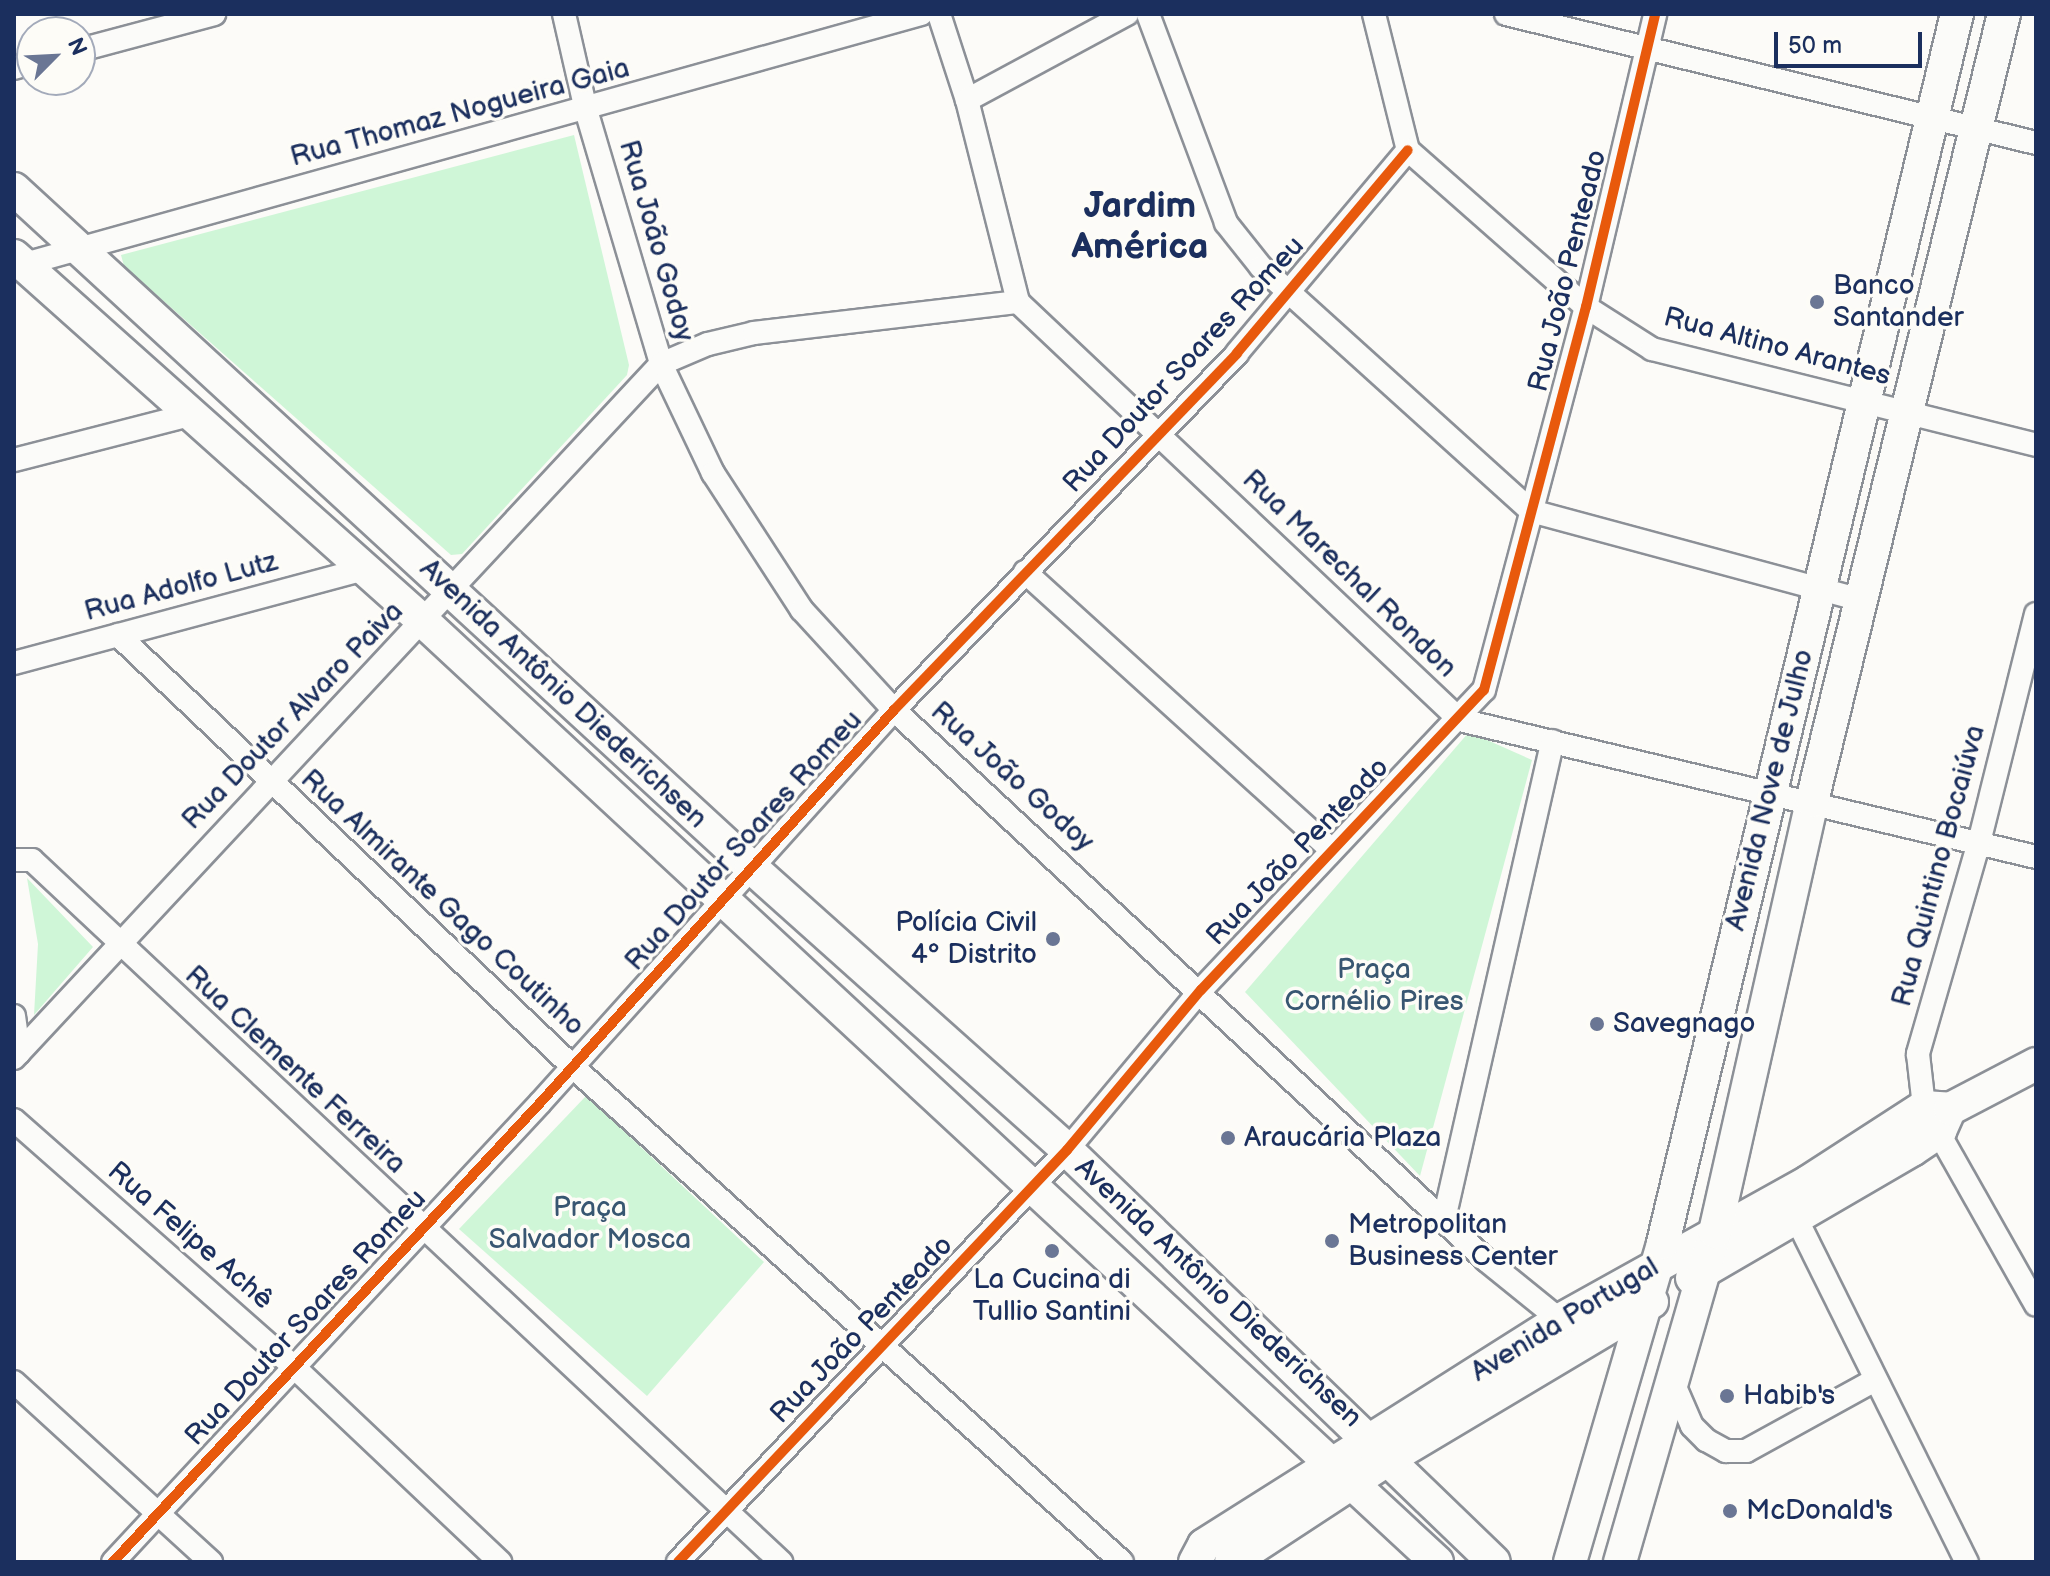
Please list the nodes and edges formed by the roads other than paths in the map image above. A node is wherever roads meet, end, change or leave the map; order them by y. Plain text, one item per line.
1 (214, 14) edge
2 (564, 14) edge
3 (921, 14) edge
4 (939, 14) edge
5 (1127, 14) edge
6 (1148, 14) edge
7 (1374, 14) edge
8 (1506, 14) edge
9 (1655, 14) edge
10 (1957, 14) edge
11 (2004, 14) edge
12 (96, 46) edge
13 (1647, 47) junction
14 (967, 100) junction
15 (586, 110) junction
16 (1932, 119) junction
17 (1977, 129) junction
18 (2036, 143) edge
19 (1408, 150) junction
20 (14, 189) edge
21 (78, 248) junction
22 (17, 262) edge
23 (1289, 291) junction
24 (1018, 302) junction
25 (1586, 307) junction
26 (661, 364) junction
27 (1863, 400) junction
28 (1908, 412) junction
29 (193, 414) junction
30 (1158, 431) junction
31 (2036, 445) edge
32 (14, 460) edge
33 (1531, 511) junction
34 (364, 569) junction
35 (1025, 572) junction
36 (1819, 588) junction
37 (452, 592) junction
38 (1860, 600) junction
39 (2036, 614) edge
40 (424, 622) junction
41 (118, 635) junction
42 (2032, 646) edge
43 (14, 663) edge
44 (894, 710) junction
45 (1460, 720) junction
46 (1553, 741) junction
47 (269, 782) junction
48 (1768, 790) junction
49 (1812, 801) junction
50 (1979, 842) junction
51 (1330, 849) junction
52 (2036, 857) edge
53 (14, 860) edge
54 (751, 867) junction
55 (722, 900) junction
56 (118, 946) junction
57 (1201, 990) junction
58 (14, 1016) edge
59 (16, 1056) edge
60 (2036, 1064) edge
61 (573, 1067) junction
62 (1938, 1116) junction
63 (14, 1120) edge
64 (1067, 1150) junction
65 (1033, 1187) junction
66 (1444, 1219) junction
67 (1797, 1220) junction
68 (421, 1230) junction
69 (1715, 1232) junction
70 (1657, 1265) junction
71 (1703, 1272) junction
72 (2036, 1305) edge
73 (1645, 1306) junction
74 (1560, 1320) junction
75 (882, 1344) junction
76 (294, 1367) junction
77 (1672, 1380) junction
78 (1875, 1380) junction
79 (14, 1382) edge
80 (1381, 1449) junction
81 (1343, 1472) junction
82 (726, 1508) junction
83 (158, 1514) junction
84 (113, 1562) edge
85 (211, 1562) edge
86 (500, 1562) edge
87 (678, 1562) edge
88 (781, 1562) edge
89 (1122, 1562) edge
90 (1195, 1562) edge
91 (1231, 1562) edge
92 (1437, 1562) edge
93 (1494, 1562) edge
94 (1570, 1562) edge
95 (1620, 1562) edge
96 (1967, 1562) edge

1 - 12 street
2 - 15 street, Rua João Godoy
3 - 15 street, Rua Thomaz Nogueira Gaia
4 - 14 street
5 - 14 street
6 - 23 street
7 - 19 street
8 - 13 street
9 - 13 street, Rua João Penteado
10 - 16 main road, Avenida Nove de Julho
11 - 17 main road, Avenida Nove de Julho
13 - 16 street
13 - 25 street, Rua João Penteado
14 - 24 street
15 - 21 street, Rua Thomaz Nogueira Gaia
15 - 26 street, Rua João Godoy
16 - 17 street
16 - 27 main road, Avenida Nove de Julho
17 - 18 street
17 - 28 main road, Avenida Nove de Julho
19 - 23 street, Rua Doutor Soares Romeu
19 - 25 street, Rua Altino Arantes
20 - 21 main road, Avenida Antônio Diederichsen
21 - 22 street, Rua Thomaz Nogueira Gaia
21 - 37 main road, Avenida Antônio Diederichsen
22 - 29 main road, Avenida Antônio Diederichsen
23 - 30 street, Rua Doutor Soares Romeu
23 - 33 street
24 - 26 street, Rua Doutor Alvaro Paiva
24 - 30 street, Rua Marechal Rondon
25 - 27 street, Rua Altino Arantes
25 - 33 street, Rua João Penteado
26 - 37 street, Rua Doutor Alvaro Paiva
26 - 44 street, Rua João Godoy
27 - 28 street, Rua Altino Arantes
27 - 36 main road, Avenida Nove de Julho
28 - 31 street, Rua Altino Arantes
28 - 38 main road, Avenida Nove de Julho
29 - 32 street
29 - 34 main road, Avenida Antônio Diederichsen
30 - 35 street, Rua Doutor Soares Romeu
30 - 45 street, Rua Marechal Rondon
33 - 36 street
33 - 45 street, Rua João Penteado
34 - 40 main road, Avenida Antônio Diederichsen
34 - 41 street, Rua Adolfo Lutz
35 - 44 street, Rua Doutor Soares Romeu
35 - 51 street
36 - 38 street
36 - 48 main road, Avenida Nove de Julho
37 - 40 street, Rua Doutor Alvaro Paiva
37 - 54 main road, Avenida Antônio Diederichsen
38 - 49 main road, Avenida Nove de Julho
39 - 42 street, Rua Quintino Bocaiúva
40 - 47 street, Rua Doutor Alvaro Paiva
40 - 55 main road, Avenida Antônio Diederichsen
41 - 43 street, Rua Adolfo Lutz
41 - 47 street, Rua Almirante Gago Coutinho
42 - 50 street, Rua Quintino Bocaiúva
44 - 54 street, Rua Doutor Soares Romeu
44 - 57 street, Rua João Godoy
45 - 46 street, Rua Marechal Rondon
45 - 51 street, Rua João Penteado
46 - 48 street, Rua Marechal Rondon
46 - 66 street
47 - 56 street, Rua Doutor Alvaro Paiva
47 - 61 street, Rua Almirante Gago Coutinho
48 - 49 street, Rua Marechal Rondon
48 - 70 main road, Avenida Nove de Julho
49 - 50 street, Rua Marechal Rondon
49 - 69 main road, Avenida Nove de Julho
50 - 52 street, Rua Marechal Rondon
50 - 62 street, Rua Quintino Bocaiúva
51 - 57 street, Rua João Penteado
53 - 56 street, Rua Clemente Ferreira
54 - 55 street, Rua Doutor Soares Romeu
54 - 64 main road, Avenida Antônio Diederichsen
55 - 61 street, Rua Doutor Soares Romeu
55 - 65 main road, Avenida Antônio Diederichsen
56 - 59 street, Rua Doutor Alvaro Paiva
56 - 68 street, Rua Clemente Ferreira
57 - 64 street, Rua João Penteado
57 - 66 street, Rua João Godoy
58 - 59 street
60 - 62 main road, Avenida Portugal
61 - 68 street, Rua Doutor Soares Romeu
61 - 75 street, Rua Almirante Gago Coutinho
62 - 67 main road, Avenida Portugal
62 - 69 main road, Avenida Portugal
62 - 72 street
63 - 76 street, Rua Felipe Achê
64 - 65 street, Rua João Penteado
64 - 80 main road, Avenida Antônio Diederichsen
65 - 75 street, Rua João Penteado
65 - 81 main road, Avenida Antônio Diederichsen
66 - 74 street, Rua João Godoy
67 - 71 main road, Avenida Portugal
67 - 78 street
68 - 76 street, Rua Doutor Soares Romeu
68 - 82 street, Rua Clemente Ferreira
69 - 70 main road, Avenida Portugal
69 - 71 main road, Avenida Nove de Julho
70 - 73 main road, Avenida Nove de Julho
70 - 74 main road, Avenida Portugal
71 - 73 main road, Avenida Portugal
71 - 77 main road, Avenida Nove de Julho
73 - 80 main road, Avenida Portugal
73 - 94 main road, Avenida Nove de Julho
74 - 80 main road, Avenida Portugal
75 - 82 street, Rua João Penteado
75 - 89 street, Rua Almirante Gago Coutinho
76 - 83 street, Rua Doutor Soares Romeu
76 - 86 street, Rua Felipe Achê
77 - 78 street
77 - 95 main road, Avenida Nove de Julho
78 - 96 street
79 - 83 street
80 - 81 main road, Avenida Portugal
80 - 93 main road, Avenida Antônio Diederichsen
81 - 90 main road, Avenida Portugal
81 - 91 main road, Avenida Portugal
81 - 92 main road, Avenida Antônio Diederichsen
82 - 87 street, Rua João Penteado
82 - 88 street, Rua Clemente Ferreira
83 - 84 street, Rua Doutor Soares Romeu
83 - 85 street

